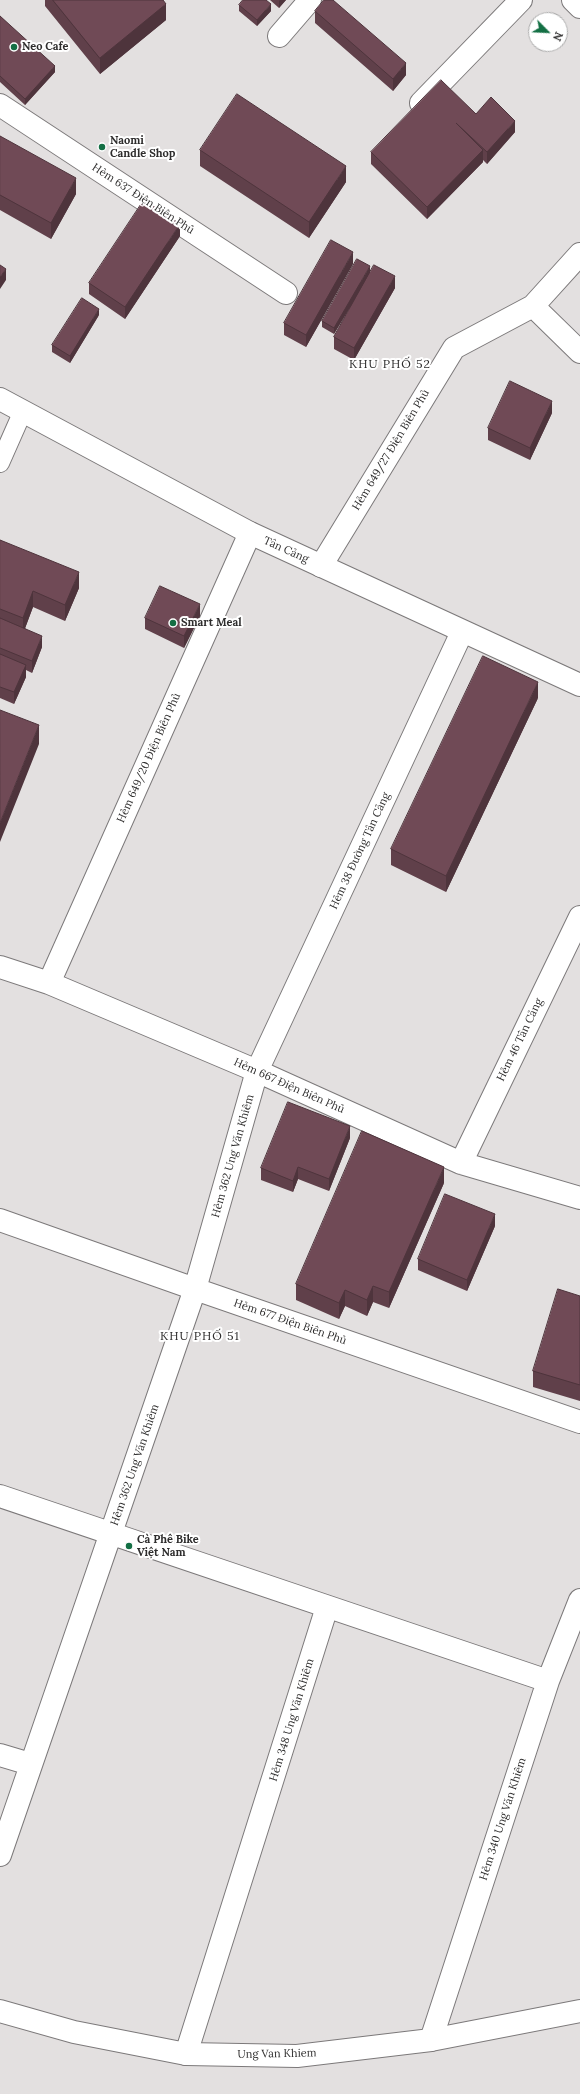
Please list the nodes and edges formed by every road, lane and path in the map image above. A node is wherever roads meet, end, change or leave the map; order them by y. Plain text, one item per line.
1 (310, 0) edge
2 (521, 0) edge
3 (574, 0) edge
4 (580, 7) edge
5 (278, 36) dead end
6 (0, 105) edge
7 (405, 120) edge
8 (580, 254) edge
9 (286, 293) dead end
10 (533, 306) junction
11 (580, 352) edge
12 (0, 399) edge
13 (23, 411) junction
14 (0, 463) edge
15 (250, 533) junction
16 (321, 566) junction
17 (462, 632) junction
18 (580, 685) edge
19 (580, 917) edge
20 (0, 968) edge
21 (49, 983) junction
22 (257, 1071) junction
23 (461, 1163) junction
24 (580, 1198) edge
25 (0, 1220) edge
26 (195, 1289) junction
27 (580, 1422) edge
28 (0, 1496) edge
29 (112, 1534) junction
30 (580, 1600) edge
31 (327, 1607) junction
32 (548, 1681) junction
33 (0, 1755) edge
34 (30, 1764) junction
35 (0, 1855) edge
36 (0, 2011) edge
37 (580, 2011) edge
38 (431, 2040) junction
39 (186, 2054) junction

1 - 5 street
2 - 7 street
3 - 4 street
6 - 9 street, Hẻm 637 Điện Biên Phủ
8 - 10 street, Hẻm 649/27 Điện Biên Phủ
10 - 11 street
10 - 16 street, Hẻm 649/27 Điện Biên Phủ
12 - 13 street, Tân Cảng
13 - 14 lane
13 - 15 street, Tân Cảng
15 - 16 street, Tân Cảng
15 - 21 street, Hẻm 649/20 Điện Biên Phủ
16 - 17 street, Tân Cảng
17 - 18 street, Tân Cảng
17 - 22 street, Hẻm 38 Đường Tân Cảng
19 - 23 street, Hẻm 46 Tân Cảng
20 - 21 street, Hẻm 667 Điện Biên Phủ
21 - 22 street, Hẻm 667 Điện Biên Phủ
22 - 23 street, Hẻm 667 Điện Biên Phủ
22 - 26 street, Hẻm 362 Ung Văn Khiêm
23 - 24 street, Hẻm 667 Điện Biên Phủ
25 - 26 street, Hẻm 677 Điện Biên Phủ
26 - 27 street, Hẻm 677 Điện Biên Phủ
26 - 29 street, Hẻm 362 Ung Văn Khiêm
28 - 29 street
29 - 31 street
29 - 34 street, Hẻm 362 Ung Văn Khiêm
30 - 32 street, Hẻm 340 Ung Văn Khiêm
31 - 32 street
31 - 39 street, Hẻm 348 Ung Văn Khiêm
32 - 38 street, Hẻm 340 Ung Văn Khiêm
33 - 34 street
34 - 35 street, Hẻm 362 Ung Văn Khiêm
36 - 39 street, Ung Van Khiem
37 - 38 street, Ung Van Khiem
38 - 39 street, Ung Van Khiem

